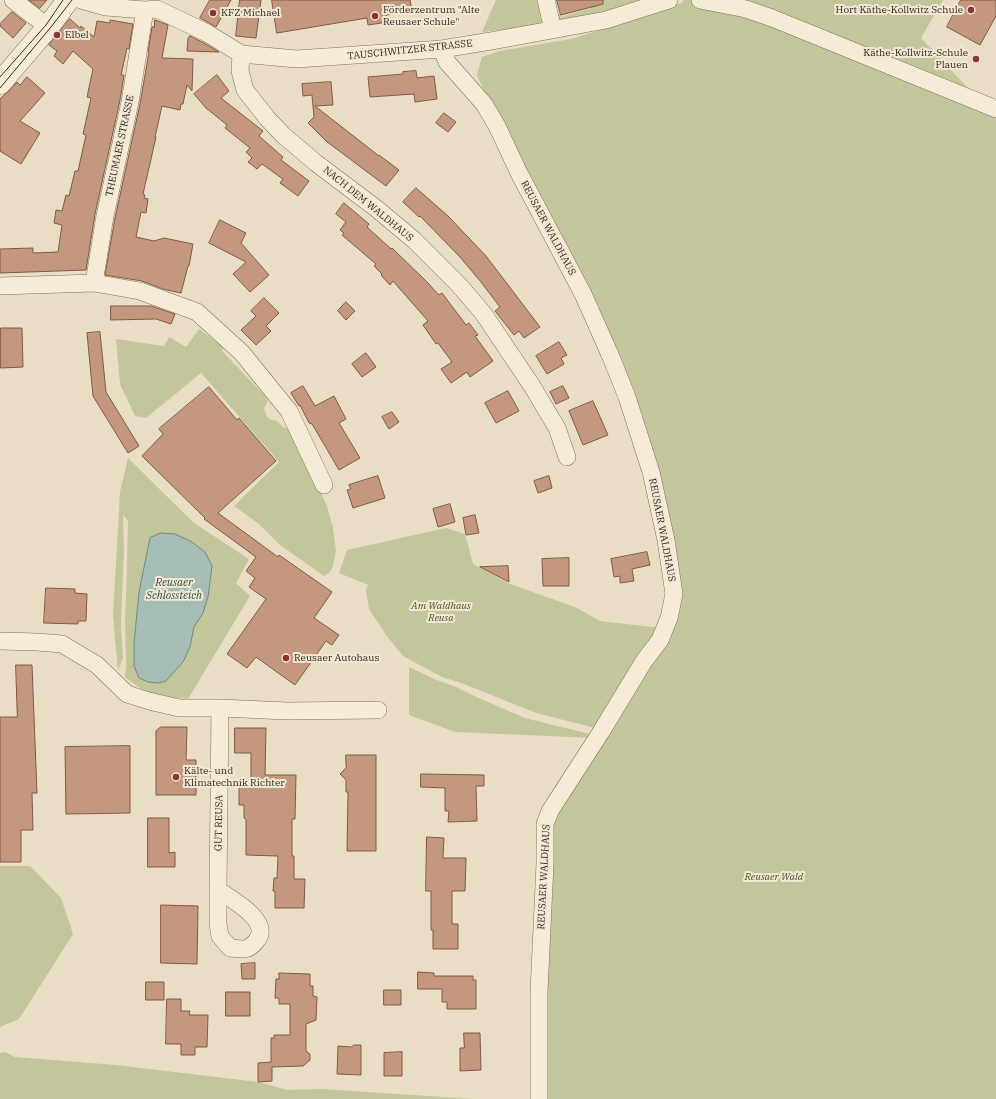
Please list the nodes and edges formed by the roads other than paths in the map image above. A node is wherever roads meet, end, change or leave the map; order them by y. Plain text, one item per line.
1 (13, 0) edge
2 (68, 0) edge
3 (81, 0) edge
4 (546, 0) edge
5 (700, 0) edge
6 (661, 1) edge
7 (154, 6) edge
8 (48, 27) junction
9 (554, 30) junction
10 (442, 49) junction
11 (241, 54) junction
12 (0, 83) edge
13 (996, 109) edge
14 (94, 283) junction
15 (0, 286) edge
16 (567, 457) dead end
17 (324, 485) dead end
18 (0, 641) edge
19 (220, 708) junction
20 (378, 710) dead end
21 (218, 890) dead end
22 (539, 1099) edge

1 - 8 street
2 - 8 street
3 - 7 street, TAUSCHWITZER STRASSE
4 - 9 street
5 - 13 street
6 - 9 street, TAUSCHWITZER STRASSE
7 - 11 street, TAUSCHWITZER STRASSE
7 - 14 street, THEUMAER STRASSE
8 - 12 street
9 - 10 street, TAUSCHWITZER STRASSE
10 - 11 street, TAUSCHWITZER STRASSE
10 - 22 street, REUSAER WALDHAUS
11 - 16 street, NACH DEM WALDHAUS
14 - 15 street
14 - 17 street
18 - 19 street
19 - 20 street
19 - 21 street, GUT REUSA

